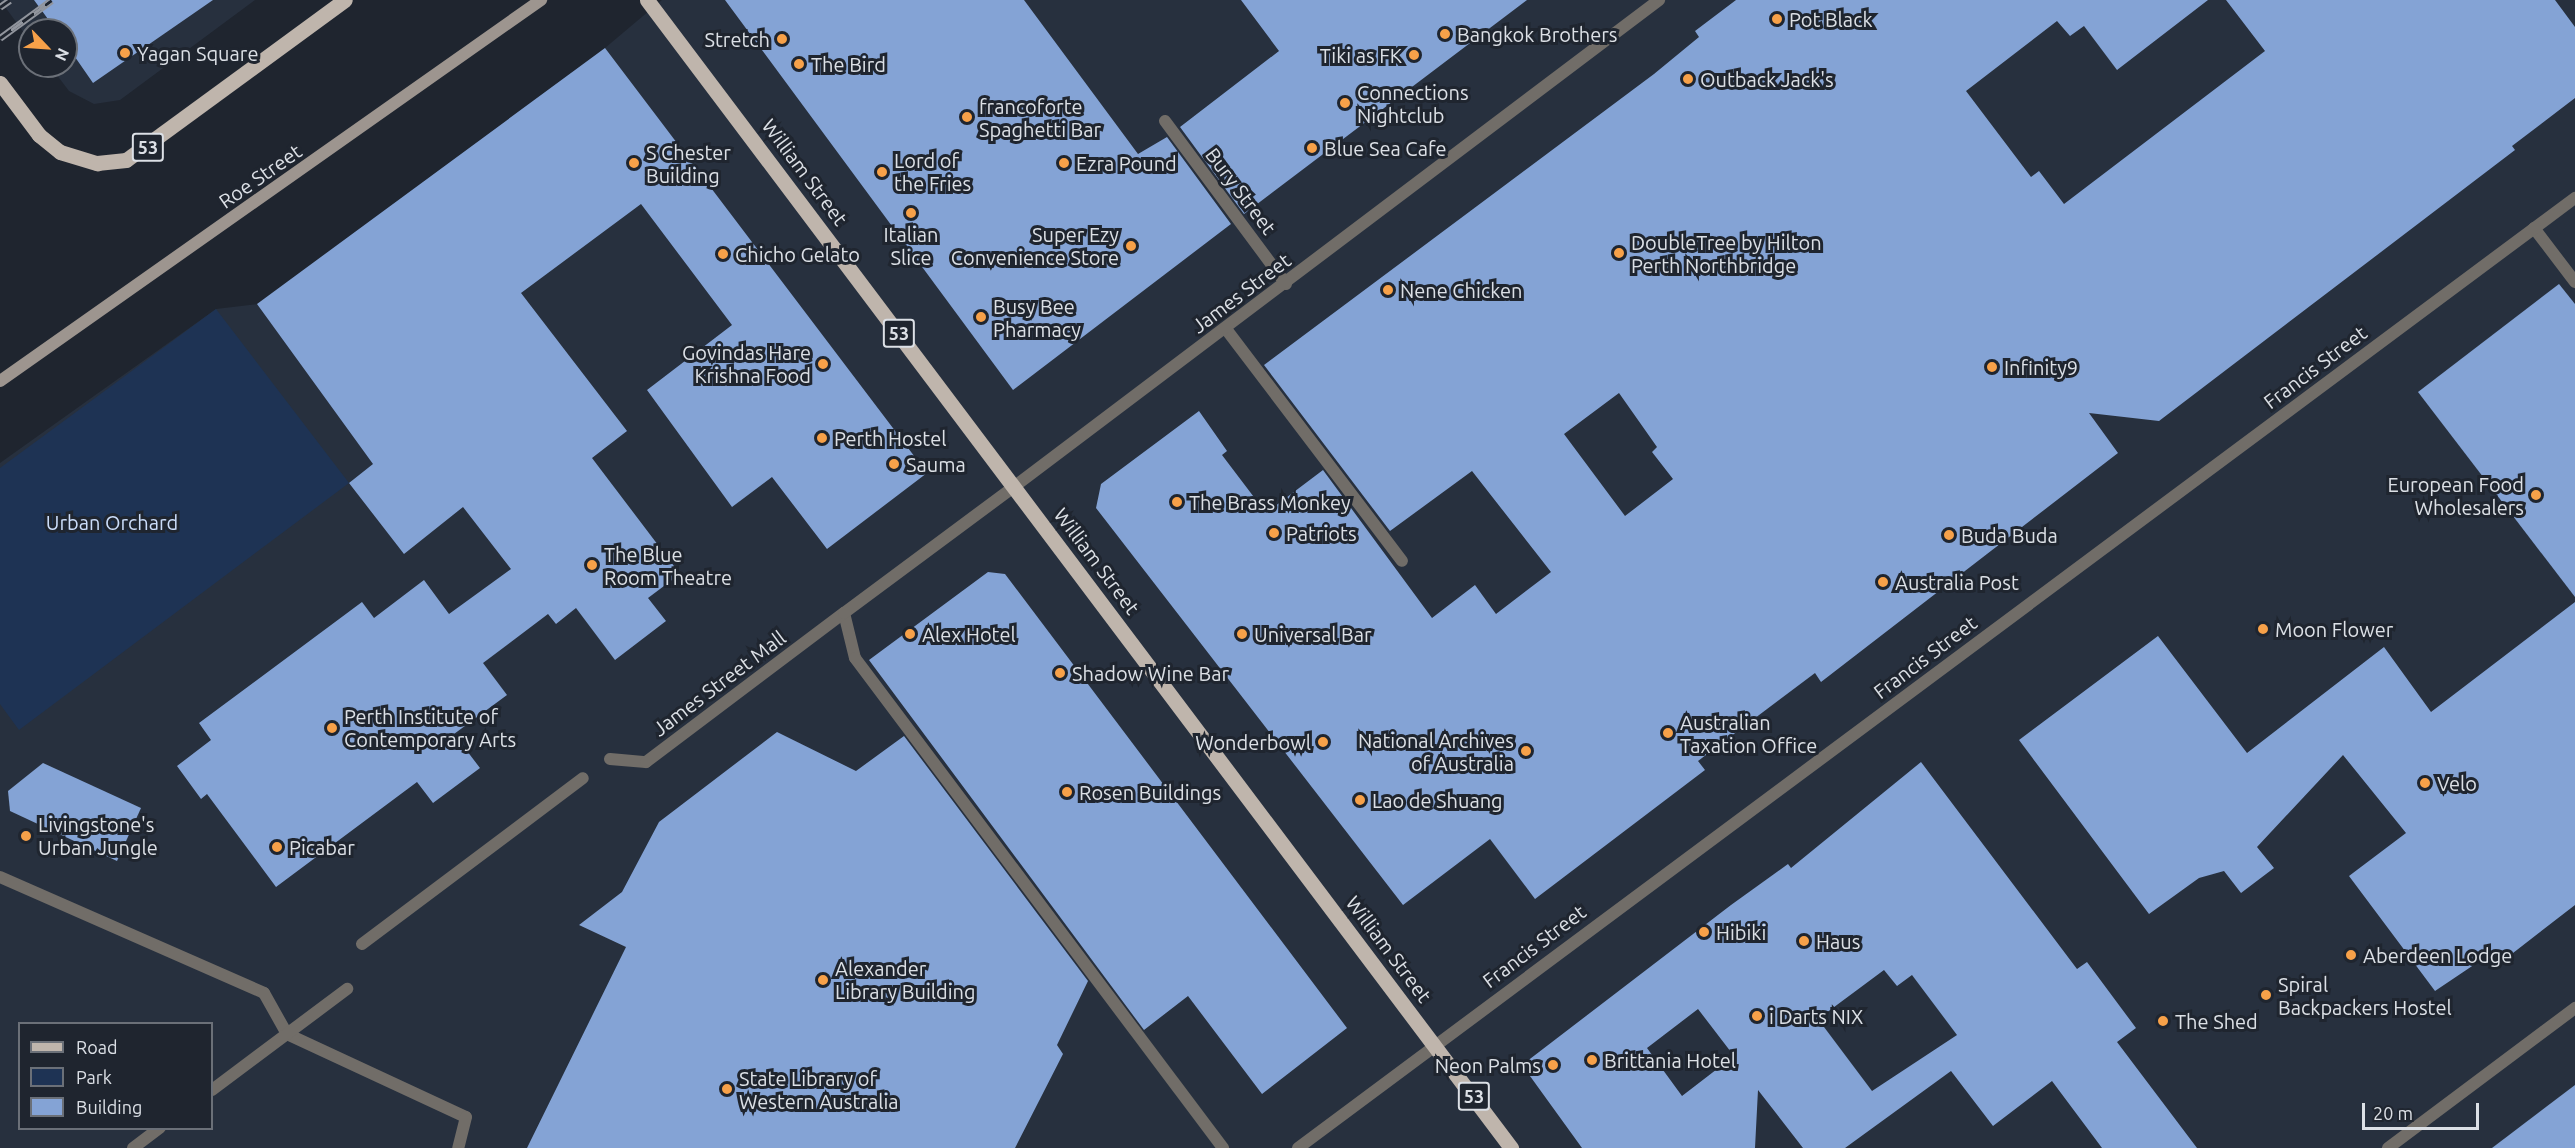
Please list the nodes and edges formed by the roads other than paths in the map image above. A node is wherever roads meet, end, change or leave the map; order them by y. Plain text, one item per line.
1 (345, 0) edge
2 (541, 0) edge
3 (647, 0) edge
4 (1659, 0) edge
5 (0, 83) edge
6 (1165, 121) dead end
7 (2575, 198) edge
8 (2534, 228) junction
9 (2575, 282) edge
10 (1286, 284) junction
11 (1226, 329) junction
12 (0, 381) edge
13 (1015, 486) junction
14 (1402, 561) dead end
15 (844, 613) junction
16 (610, 759) dead end
17 (583, 778) dead end
18 (0, 877) edge
19 (362, 944) dead end
20 (347, 989) dead end
21 (2575, 1008) edge
22 (287, 1034) junction
23 (1435, 1045) junction
24 (213, 1089) edge
25 (157, 1130) edge
26 (133, 1148) edge
27 (458, 1148) edge
28 (1223, 1148) edge
29 (1298, 1148) edge
30 (1511, 1148) edge
31 (2388, 1148) edge

1 - 5 main road, 53
2 - 12 main road, Roe Street
3 - 13 main road, William Street / 53
4 - 10 street, James Street
6 - 10 street, Bury Street
7 - 8 street, Francis Street
8 - 9 street
8 - 23 street, Francis Street
10 - 11 street, James Street
11 - 13 street, James Street
11 - 14 street
13 - 15 street, James Street
13 - 23 main road, William Street / 53
15 - 16 street, James Street Mall
15 - 28 street
17 - 19 street
18 - 22 street
20 - 22 street
21 - 31 street
22 - 24 street
22 - 27 street
23 - 29 street, Francis Street
23 - 30 main road, William Street / 53
25 - 26 street

